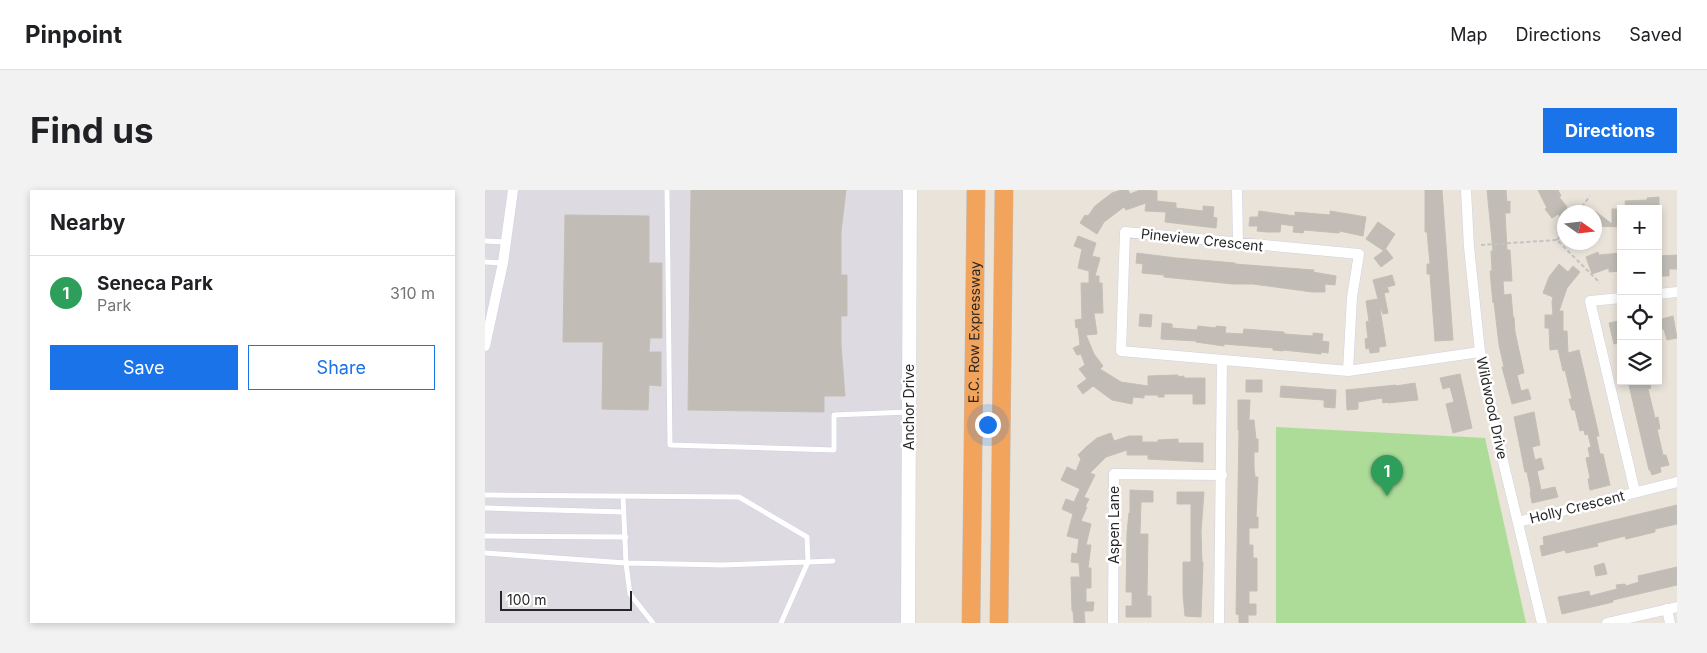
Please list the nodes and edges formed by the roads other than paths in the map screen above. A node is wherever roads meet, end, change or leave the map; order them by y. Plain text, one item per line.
1 (513, 190) edge
2 (667, 190) edge
3 (910, 190) edge
4 (976, 190) edge
5 (1004, 190) edge
6 (1237, 190) edge
7 (1466, 190) edge
8 (485, 241) edge
9 (506, 242) junction
10 (1238, 243) junction
11 (485, 262) edge
12 (503, 263) junction
13 (1677, 292) edge
14 (1662, 294) edge
15 (1617, 298) edge
16 (485, 346) edge
17 (1480, 352) junction
18 (1222, 360) junction
19 (1349, 371) junction
20 (909, 412) junction
21 (1222, 475) junction
22 (1677, 482) edge
23 (1635, 492) junction
24 (485, 495) edge
25 (623, 496) junction
26 (485, 508) edge
27 (624, 512) junction
28 (1518, 522) junction
29 (485, 536) edge
30 (625, 537) junction
31 (485, 553) edge
32 (833, 561) dead end
33 (809, 562) junction
34 (626, 563) junction
35 (1672, 608) edge
36 (653, 623) edge
37 (781, 623) edge
38 (908, 623) edge
39 (971, 623) edge
40 (999, 623) edge
41 (1113, 623) edge
42 (1219, 623) edge
43 (1542, 623) edge
44 (1607, 623) edge
45 (1670, 623) edge

1 - 9 street
2 - 20 lane
3 - 20 street, Anchor Drive
4 - 39 highway, E.C. Row Expressway
5 - 40 highway, E.C. Row Expressway
6 - 10 street
7 - 17 street, Wildwood Drive
8 - 9 lane
9 - 12 street
10 - 18 street, Pineview Crescent
10 - 19 street, Pineview Crescent
11 - 12 lane
12 - 16 street
13 - 14 street
15 - 23 street, Holly Crescent
17 - 19 street, Pineview Crescent
17 - 28 street, Wildwood Drive
18 - 19 street, Pineview Crescent
18 - 21 street
20 - 38 street, Anchor Drive
21 - 41 street, Aspen Lane
21 - 42 street
22 - 23 street, Holly Crescent
23 - 28 street, Holly Crescent
24 - 25 lane
25 - 27 lane
25 - 33 lane
26 - 27 lane
27 - 30 lane
28 - 43 street, Wildwood Drive
29 - 30 lane
30 - 34 lane
31 - 34 lane
32 - 33 lane
33 - 34 lane
33 - 37 lane
34 - 36 lane
35 - 44 street
35 - 45 street

